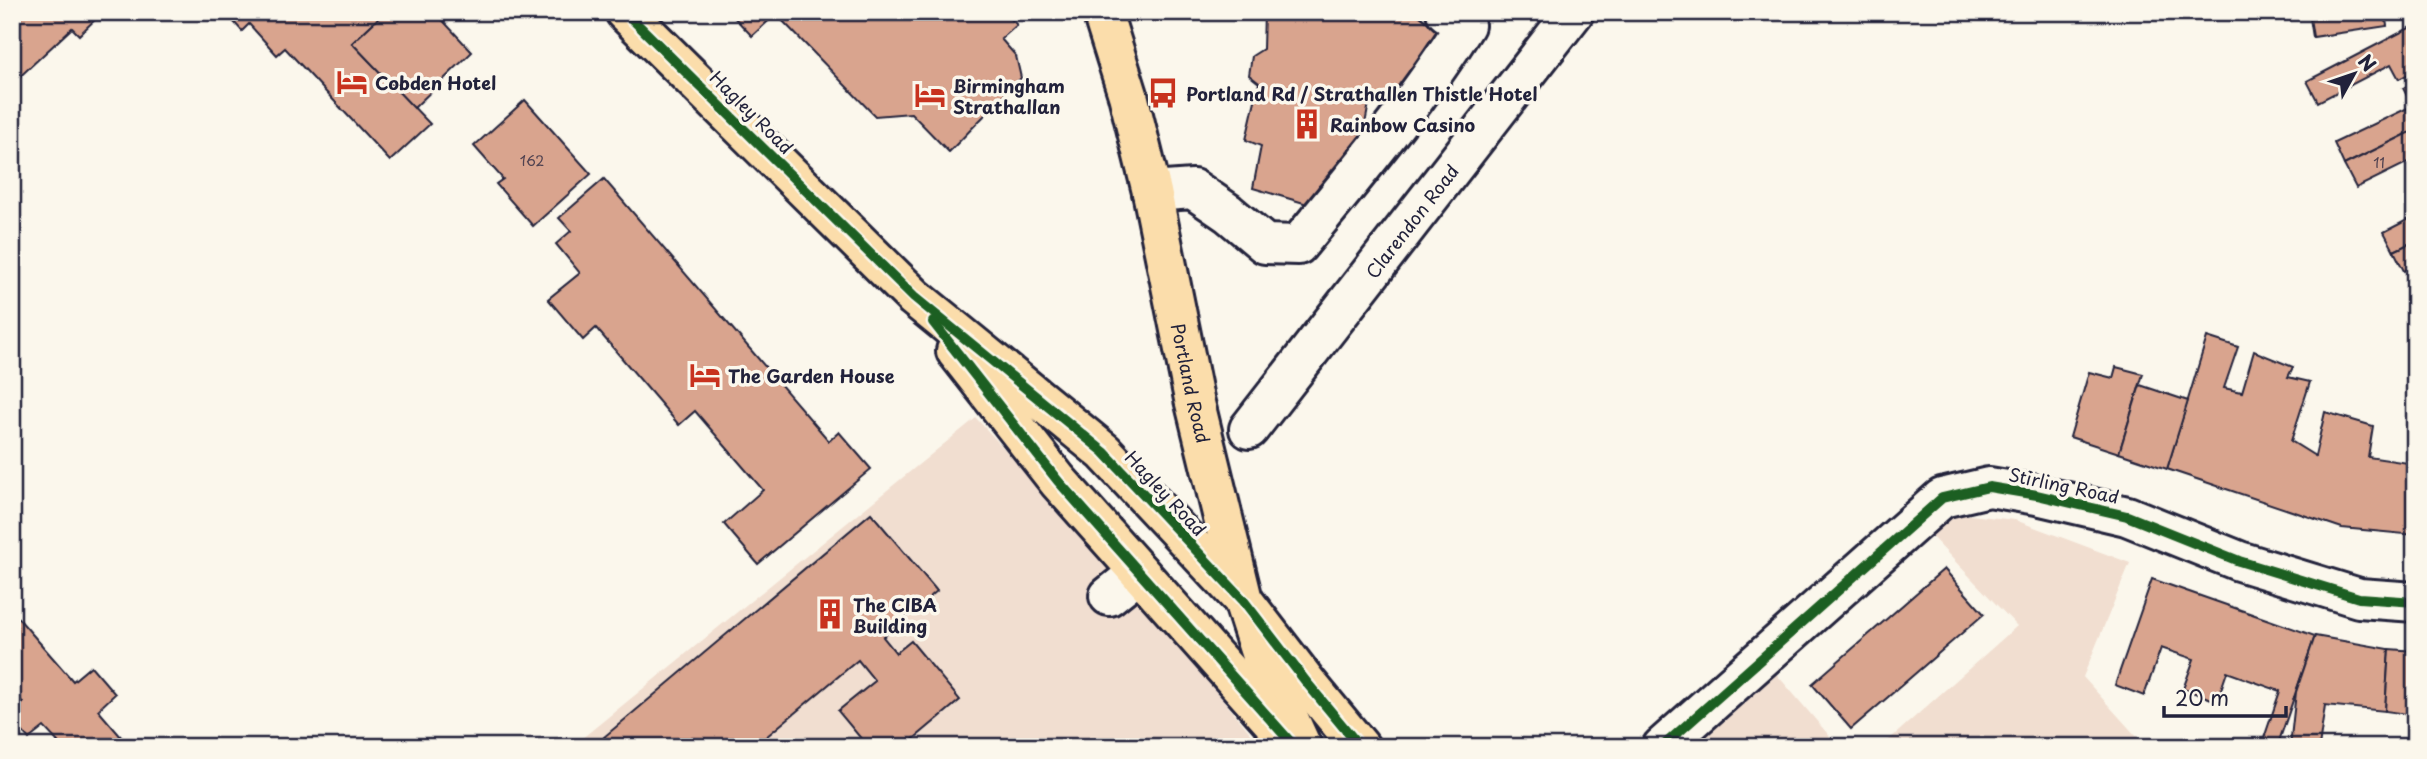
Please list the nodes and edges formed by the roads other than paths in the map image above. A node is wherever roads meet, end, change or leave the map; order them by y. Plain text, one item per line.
1 (625, 12) edge
2 (1102, 12) edge
3 (1446, 12) edge
4 (1574, 12) edge
5 (1152, 192) junction
6 (914, 297) junction
7 (1249, 429) dead end
8 (1139, 572) junction
9 (1109, 596) dead end
10 (1243, 600) junction
11 (2415, 602) edge
12 (1295, 747) edge
13 (1302, 747) edge
14 (1360, 747) edge
15 (1662, 747) edge

1 - 6 main road, Hagley Road
2 - 5 main road, Portland Road
3 - 5 street
4 - 7 street, Clarendon Road
5 - 10 main road, Portland Road
6 - 8 main road, Hagley Road
6 - 10 main road, Hagley Road
8 - 9 street
8 - 12 main road, Hagley Road
10 - 13 main road, Portland Road
10 - 14 main road, Hagley Road
11 - 15 street, Stirling Road

